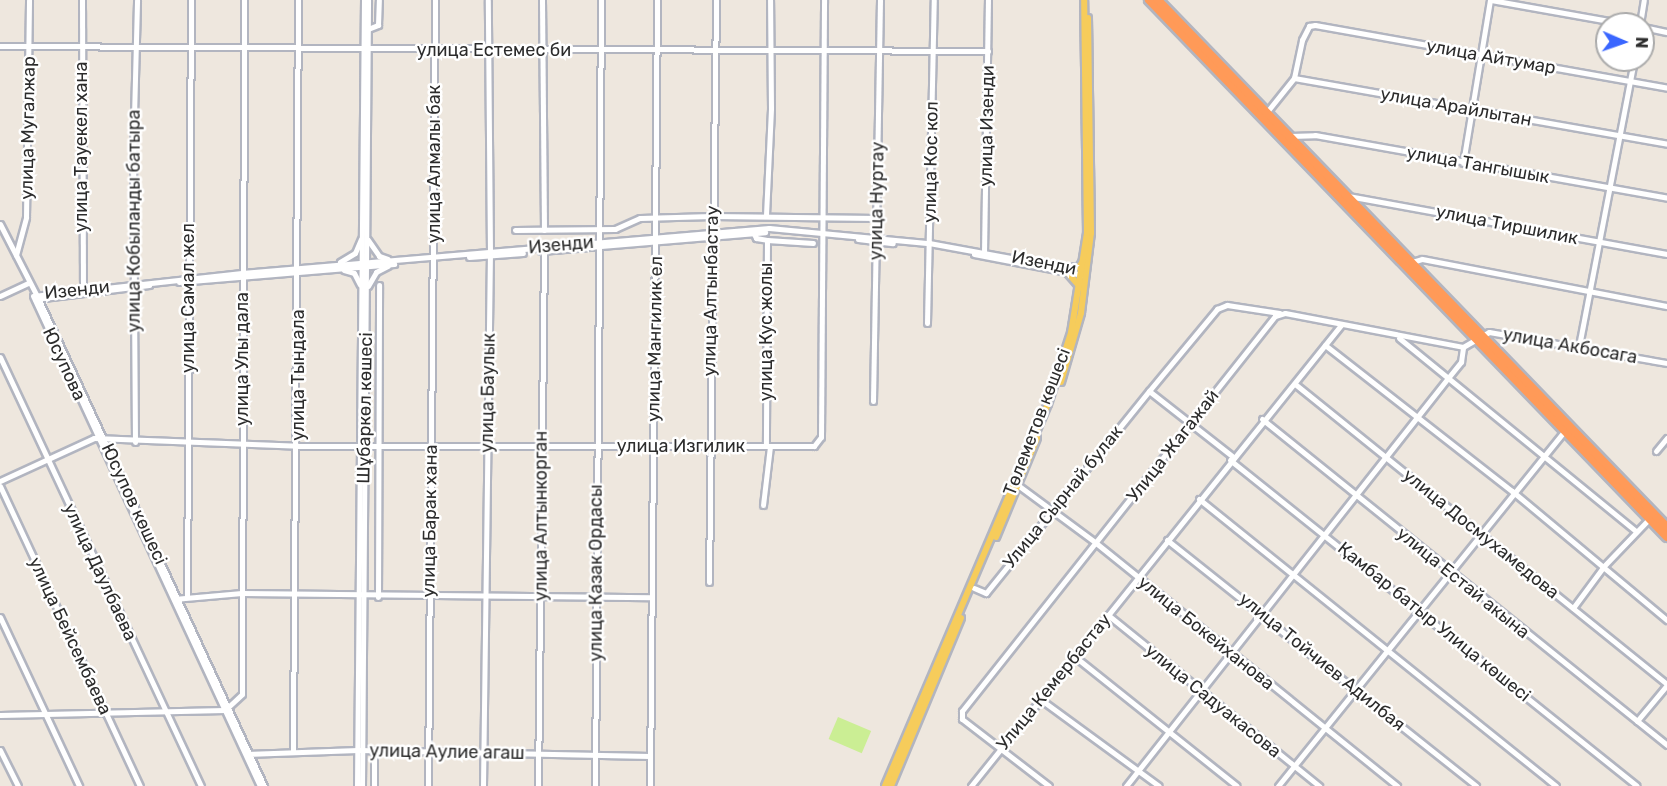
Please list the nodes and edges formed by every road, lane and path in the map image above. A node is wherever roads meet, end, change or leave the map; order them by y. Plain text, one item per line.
1 (29, 0) edge
2 (82, 0) edge
3 (137, 0) edge
4 (191, 0) edge
5 (244, 0) edge
6 (298, 0) edge
7 (366, 0) edge
8 (379, 0) edge
9 (435, 0) edge
10 (488, 0) edge
11 (542, 0) edge
12 (601, 0) edge
13 (657, 0) edge
14 (716, 0) edge
15 (770, 0) edge
16 (824, 0) edge
17 (880, 0) edge
18 (934, 0) edge
19 (988, 0) edge
20 (1086, 0) edge
21 (1149, 0) edge
22 (1158, 0) edge
23 (1491, 0) edge
24 (1595, 18) edge
25 (368, 29) junction
26 (0, 46) edge
27 (29, 46) junction
28 (81, 49) junction
29 (135, 49) junction
30 (191, 49) junction
31 (244, 49) junction
32 (298, 49) junction
33 (366, 49) junction
34 (824, 49) junction
35 (435, 50) junction
36 (487, 50) junction
37 (541, 50) junction
38 (934, 50) junction
39 (601, 51) junction
40 (656, 51) junction
41 (715, 51) junction
42 (768, 51) junction
43 (988, 51) junction
44 (879, 52) junction
45 (1480, 55) junction
46 (1632, 72) edge
47 (1293, 78) junction
48 (1631, 82) junction
49 (1667, 88) edge
50 (1474, 111) junction
51 (1265, 114) junction
52 (1621, 135) junction
53 (1290, 136) junction
54 (1667, 144) edge
55 (1463, 163) junction
56 (1609, 189) junction
57 (1348, 196) junction
58 (1667, 198) edge
59 (766, 215) junction
60 (712, 216) junction
61 (823, 216) junction
62 (656, 218) junction
63 (877, 218) junction
64 (0, 224) edge
65 (600, 229) junction
66 (515, 230) dead end
67 (544, 230) junction
68 (752, 231) junction
69 (712, 234) junction
70 (365, 235) junction
71 (823, 235) junction
72 (656, 239) junction
73 (876, 239) junction
74 (767, 240) junction
75 (1599, 242) junction
76 (813, 243) dead end
77 (601, 244) junction
78 (929, 245) junction
79 (544, 249) junction
80 (490, 254) junction
81 (984, 254) junction
82 (1085, 254) junction
83 (1667, 254) edge
84 (16, 255) junction
85 (434, 259) junction
86 (393, 262) junction
87 (1412, 262) junction
88 (364, 264) junction
89 (332, 267) junction
90 (297, 270) junction
91 (1068, 270) junction
92 (1085, 273) junction
93 (242, 274) junction
94 (188, 279) junction
95 (134, 285) junction
96 (379, 285) dead end
97 (30, 286) junction
98 (83, 291) junction
99 (1080, 291) junction
100 (1590, 292) junction
101 (364, 294) junction
102 (0, 296) edge
103 (36, 297) junction
104 (50, 297) junction
105 (1667, 306) edge
106 (44, 310) junction
107 (1279, 313) junction
108 (927, 323) dead end
109 (1341, 325) junction
110 (1478, 336) junction
111 (1397, 337) junction
112 (1325, 345) junction
113 (1579, 346) junction
114 (1462, 347) junction
115 (0, 357) edge
116 (1667, 363) edge
117 (1448, 378) junction
118 (1295, 384) junction
119 (1149, 391) junction
120 (873, 401) dead end
121 (1418, 417) junction
122 (1262, 419) junction
123 (1190, 423) junction
124 (1564, 431) junction
125 (1667, 438) edge
126 (102, 439) junction
127 (135, 442) junction
128 (187, 442) junction
129 (242, 443) junction
130 (431, 444) junction
131 (488, 444) junction
132 (362, 445) junction
133 (378, 445) junction
134 (298, 446) junction
135 (541, 446) junction
136 (654, 446) junction
137 (768, 446) junction
138 (598, 447) junction
139 (709, 447) junction
140 (1656, 451) dead end
141 (1544, 454) junction
142 (1386, 456) junction
143 (1231, 458) junction
144 (47, 459) junction
145 (0, 481) edge
146 (1016, 484) junction
147 (0, 486) edge
148 (1512, 491) junction
149 (1355, 495) junction
150 (1199, 499) junction
151 (763, 505) dead end
152 (1053, 509) junction
153 (1649, 519) junction
154 (1667, 527) edge
155 (1636, 531) junction
156 (1481, 532) junction
157 (1324, 534) junction
158 (1667, 537) edge
159 (1167, 540) junction
160 (1096, 543) junction
161 (1605, 566) junction
162 (1449, 571) junction
163 (1293, 574) junction
164 (1137, 578) junction
165 (709, 582) dead end
166 (974, 588) junction
167 (242, 593) junction
168 (295, 594) junction
169 (187, 595) junction
170 (361, 596) junction
171 (378, 597) junction
172 (485, 597) junction
173 (540, 597) junction
174 (652, 597) junction
175 (175, 598) junction
176 (429, 598) junction
177 (595, 598) junction
178 (1573, 608) junction
179 (1418, 610) junction
180 (1262, 613) junction
181 (1108, 615) junction
182 (0, 617) edge
183 (1667, 620) edge
184 (1387, 649) junction
185 (1230, 653) junction
186 (1074, 656) junction
187 (1667, 684) edge
188 (1355, 688) junction
189 (1201, 690) junction
190 (1040, 699) junction
191 (227, 709) junction
192 (165, 710) junction
193 (106, 712) junction
194 (45, 714) junction
195 (0, 715) edge
196 (1636, 721) junction
197 (1324, 728) junction
198 (1170, 731) junction
199 (1667, 745) edge
200 (0, 750) edge
201 (293, 750) junction
202 (360, 750) junction
203 (374, 750) junction
204 (1001, 750) junction
205 (428, 751) junction
206 (247, 753) junction
207 (482, 753) junction
208 (538, 753) junction
209 (596, 753) junction
210 (650, 756) junction
211 (1294, 766) junction
212 (1140, 769) junction
213 (18, 786) edge
214 (79, 786) edge
215 (140, 786) edge
216 (201, 786) edge
217 (262, 786) edge
218 (357, 786) edge
219 (362, 786) edge
220 (374, 786) edge
221 (428, 786) edge
222 (483, 786) edge
223 (538, 786) edge
224 (595, 786) edge
225 (651, 786) edge
226 (885, 786) edge
227 (891, 786) edge
228 (971, 786) edge
229 (1049, 786) edge
230 (1126, 786) edge
231 (1159, 786) edge
232 (1237, 786) edge
233 (1278, 786) edge
234 (1319, 786) edge
235 (1397, 786) edge
236 (1476, 786) edge
237 (1556, 786) edge
238 (1637, 786) edge

1 - 27 street, улица Мугалжар
2 - 28 street, улица Тауекел хана
3 - 29 street, улица Кобыланды батыра
4 - 30 street, улица Самал жел
5 - 31 street, улица Улы дала
6 - 32 street, улица Тындала
7 - 25 street, Шұбаркөл көшесі
7 - 33 street, Шұбаркөл көшесі
8 - 25 street, Шұбаркөл көшесі
9 - 35 street, улица Алмалы бак
10 - 36 street, улица Баулык
11 - 37 street
12 - 39 street, улица Казак Ордасы
13 - 40 street, улица Мангилик ел
14 - 41 street, улица Алтынбастау
15 - 42 street
16 - 34 street, улица Изгилик
17 - 44 street, улица Нуртау
18 - 38 street, улица Кос кол
19 - 43 street, улица Изенди
20 - 82 main road, Төлеметов көшесі
20 - 92 main road, Төлеметов көшесі
21 - 51 highway
22 - 51 highway
23 - 24 street
23 - 45 street
25 - 33 street, Шұбаркөл көшесі
26 - 27 street, улица Естемес би
27 - 28 street, улица Естемес би
27 - 84 street, улица Мугалжар
28 - 29 street, улица Естемес би
28 - 98 street, улица Тауекел хана
29 - 30 street, улица Естемес би
29 - 95 street, улица Кобыланды батыра
30 - 31 street, улица Естемес би
30 - 94 street, улица Самал жел
31 - 32 street, улица Естемес би
31 - 93 street, улица Улы дала
32 - 33 street, улица Естемес би
32 - 90 street, улица Тындала
33 - 35 street, улица Естемес би
33 - 70 street, Шұбаркөл көшесі
34 - 42 street, улица Естемес би
34 - 44 street, улица Естемес би
34 - 61 street, улица Изгилик
35 - 36 street, улица Естемес би
35 - 85 street, улица Алмалы бак
36 - 37 street, улица Естемес би
36 - 80 street, улица Баулык
37 - 39 street, улица Естемес би
37 - 67 street
38 - 43 street, улица Естемес би
38 - 44 street, улица Естемес би
38 - 78 street, улица Кос кол
39 - 40 street, улица Естемес би
39 - 65 street, улица Казак Ордасы
40 - 41 street, улица Естемес би
40 - 62 street, улица Мангилик ел
41 - 42 street, улица Естемес би
41 - 60 street, улица Алтынбастау
42 - 59 street
43 - 81 street, улица Изенди
44 - 63 street, улица Нуртау
45 - 47 street, улица Айтумар
45 - 48 street, улица Айтумар
45 - 50 street
46 - 48 street
47 - 50 street, улица Арайлытан
47 - 51 street
48 - 49 street, улица Айтумар
48 - 52 street
50 - 52 street, улица Арайлытан
50 - 55 street
51 - 53 highway
51 - 110 highway
52 - 54 street, улица Арайлытан
52 - 56 street
53 - 55 street, улица Тангышык
53 - 57 highway
55 - 56 street, улица Тангышык
56 - 58 street, улица Тангышык
56 - 75 street
57 - 75 street, улица Тиршилик
57 - 87 highway
59 - 60 street
59 - 61 street
60 - 62 street
60 - 69 street, улица Алтынбастау
61 - 63 street
61 - 71 street, улица Изгилик
62 - 65 street
62 - 72 street, улица Мангилик ел
63 - 73 street, улица Нуртау
64 - 84 street
65 - 67 street
65 - 77 street, улица Казак Ордасы
66 - 67 street
68 - 69 street, Изенди
68 - 71 street, Изенди
68 - 74 street, улица Кус жолы
69 - 72 street, Изенди
69 - 139 street, улица Алтынбастау
70 - 86 street
70 - 88 street, Шұбаркөл көшесі
70 - 89 street
71 - 73 street, Изенди
71 - 137 street, улица Изгилик
72 - 77 street, Изенди
72 - 136 street, улица Мангилик ел
73 - 78 street, Изенди
73 - 120 street, улица Нуртау
74 - 76 street
74 - 137 street, улица Кус жолы
75 - 83 street, улица Тиршилик
75 - 100 street
77 - 79 street, Изенди
77 - 138 street, улица Казак Ордасы
78 - 81 street, Изенди
78 - 108 street, улица Кос кол
79 - 80 street, Изенди
79 - 135 street, улица Алтынкорган
80 - 85 street, Изенди
80 - 131 street, улица Баулык
81 - 91 street, Изенди
82 - 91 main road
82 - 92 main road, Төлеметов көшесі
84 - 97 street
85 - 86 street, Изенди
85 - 130 street, улица Барак хана
86 - 88 street, Изенди
86 - 101 street
87 - 100 street
87 - 110 highway
88 - 89 street, Изенди
88 - 101 street, Шұбаркөл көшесі
89 - 90 street, Изенди
89 - 101 street
90 - 93 street, Изенди
90 - 134 street, улица Тындала
91 - 92 street, Изенди
91 - 99 main road
92 - 99 main road, Төлеметов көшесі
92 - 146 main road, Төлеметов көшесі
93 - 94 street, Изенди
93 - 129 street, улица Улы дала
94 - 95 street, Изенди
94 - 128 street, улица Самал жел
95 - 98 street, Изенди
95 - 127 street, улица Кобыланды батыра
96 - 133 street
97 - 102 street
97 - 103 street, Юсупова
98 - 103 street, Изенди
98 - 104 street, Изенди
99 - 146 main road, Төлеметов көшесі
100 - 105 street
100 - 113 street
101 - 132 street, Шұбаркөл көшесі
103 - 104 street, Изенди
103 - 106 street, Юсупов көшесі
103 - 126 street, Юсупова
104 - 106 street
106 - 126 street, Юсупов көшесі
107 - 109 street, Улица Сырнай булак
107 - 119 street, Улица Сырнай булак
107 - 123 street, Улица Жагажай
109 - 111 street, Улица Сырнай булак
109 - 112 street, Улица Кемербастау
110 - 113 street, улица Акбосага
110 - 114 street
110 - 124 highway
110 - 154 highway
111 - 114 street, Улица Сырнай булак
111 - 117 street
112 - 118 street, Улица Кемербастау
112 - 121 street
113 - 116 street, улица Акбосага
114 - 117 street
115 - 144 street, улица Даулбаева
117 - 121 street
117 - 141 street
118 - 122 street, Улица Кемербастау
118 - 142 street, улица Досмухамедова
119 - 123 street, Қамбар батыр Улица көшесі
119 - 152 street, Улица Сырнай булак
121 - 142 street
121 - 148 street
122 - 143 street, Улица Кемербастау
122 - 149 street, улица Естай акына
123 - 143 street, Қамбар батыр Улица көшесі
123 - 160 street, Улица Жагажай
124 - 141 street
124 - 153 highway
125 - 140 street
126 - 127 street, улица Изгилик
126 - 144 street
126 - 175 street, Юсупов көшесі
127 - 128 street, улица Изгилик
128 - 129 street, улица Изгилик
128 - 169 street, улица Самал жел
129 - 134 street, улица Изгилик
129 - 167 street, улица Улы дала
130 - 131 street, улица Изгилик
130 - 133 street, улица Изгилик
130 - 176 street, улица Барак хана
131 - 135 street, улица Изгилик
131 - 172 street, улица Баулык
132 - 133 street, улица Изгилик
132 - 134 street, улица Изгилик
132 - 170 street, Шұбаркөл көшесі
133 - 171 street
134 - 168 street, улица Тындала
135 - 138 street, улица Изгилик
135 - 173 street, улица Алтынкорган
136 - 138 street, улица Изгилик
136 - 139 street, улица Изгилик
136 - 174 street, улица Мангилик ел
137 - 139 street, улица Изгилик
137 - 151 street, улица Кус жолы
138 - 177 street, улица Казак Ордасы
139 - 165 street, улица Алтынбастау
141 - 148 street
141 - 155 street
142 - 149 street
142 - 156 street, улица Досмухамедова
143 - 150 street, Улица Кемербастау
143 - 157 street, Қамбар батыр Улица көшесі
144 - 145 street
144 - 192 street, улица Даулбаева
146 - 152 street, улица Бокейханова
146 - 166 main road, Төлеметов көшесі
146 - 226 main road, Төлеметов көшесі
147 - 193 street, улица Бейсембаева
148 - 156 street
148 - 161 street
149 - 157 street
149 - 162 street, улица Естай акына
150 - 159 street, Улица Кемербастау
150 - 163 street
152 - 160 street, улица Бокейханова
152 - 166 street, Улица Сырнай булак
153 - 155 street
153 - 158 highway
155 - 161 street
156 - 162 street
156 - 178 street, улица Досмухамедова
157 - 163 street
157 - 179 street, Қамбар батыр Улица көшесі
159 - 164 street, Улица Кемербастау
159 - 180 street, улица Тойчиев Адилбая
160 - 164 street, улица Бокейханова
160 - 204 street, Улица Жагажай
161 - 178 street
161 - 183 street
162 - 179 street
162 - 196 street, улица Естай акына
163 - 180 street
163 - 184 street
164 - 181 street, Улица Кемербастау
164 - 185 street, улица Бокейханова
166 - 227 main road, Төлеметов көшесі
167 - 168 street
167 - 169 street
167 - 191 street, улица Улы дала
168 - 170 street
168 - 201 street, улица Тындала
169 - 175 street
170 - 171 street
170 - 202 street, Шұбаркөл көшесі
171 - 176 street
172 - 173 street
172 - 176 street
172 - 207 street, улица Баулык
173 - 177 street
173 - 208 street, улица Алтынкорган
174 - 177 street
174 - 210 street, улица Мангилик ел
175 - 191 street, Юсупов көшесі
176 - 205 street, улица Барак хана
177 - 209 street, улица Казак Ордасы
178 - 187 street, улица Досмухамедова
179 - 184 street
179 - 238 street, Қамбар батыр Улица көшесі
180 - 185 street
180 - 188 street, улица Тойчиев Адилбая
181 - 186 street, Улица Кемербастау
181 - 189 street, улица Садуакасова
182 - 194 street
184 - 188 street
184 - 237 street
185 - 189 street
185 - 197 street, улица Бокейханова
186 - 190 street, Улица Кемербастау
186 - 198 street
187 - 196 street
188 - 197 street
188 - 236 street, улица Тойчиев Адилбая
189 - 198 street
189 - 211 street, улица Садуакасова
190 - 204 street, Улица Кемербастау
190 - 212 street
191 - 192 street
191 - 206 street, Юсупов көшесі
192 - 193 street
192 - 216 street, улица Даулбаева
193 - 194 street
193 - 215 street, улица Бейсембаева
194 - 195 street
194 - 214 street
196 - 199 street, улица Естай акына
197 - 211 street
197 - 235 street, улица Бокейханова
198 - 212 street
198 - 232 street
200 - 213 street
201 - 202 street, улица Аулие агаш
201 - 206 street, улица Аулие агаш
202 - 203 street, улица Аулие агаш
202 - 218 street
202 - 219 street
203 - 205 street, улица Аулие агаш
203 - 220 street
204 - 228 street, Улица Кемербастау
204 - 229 street
205 - 207 street, улица Аулие агаш
205 - 221 street, улица Барак хана
206 - 217 street, Юсупов көшесі
207 - 208 street, улица Аулие агаш
207 - 222 street, улица Баулык
208 - 209 street, улица Аулие агаш
208 - 223 street, улица Алтынкорган
209 - 210 street, улица Аулие агаш
209 - 224 street, улица Казак Ордасы
210 - 225 street, улица Мангилик ел
211 - 233 street
211 - 234 street, улица Садуакасова
212 - 230 street
212 - 231 street

